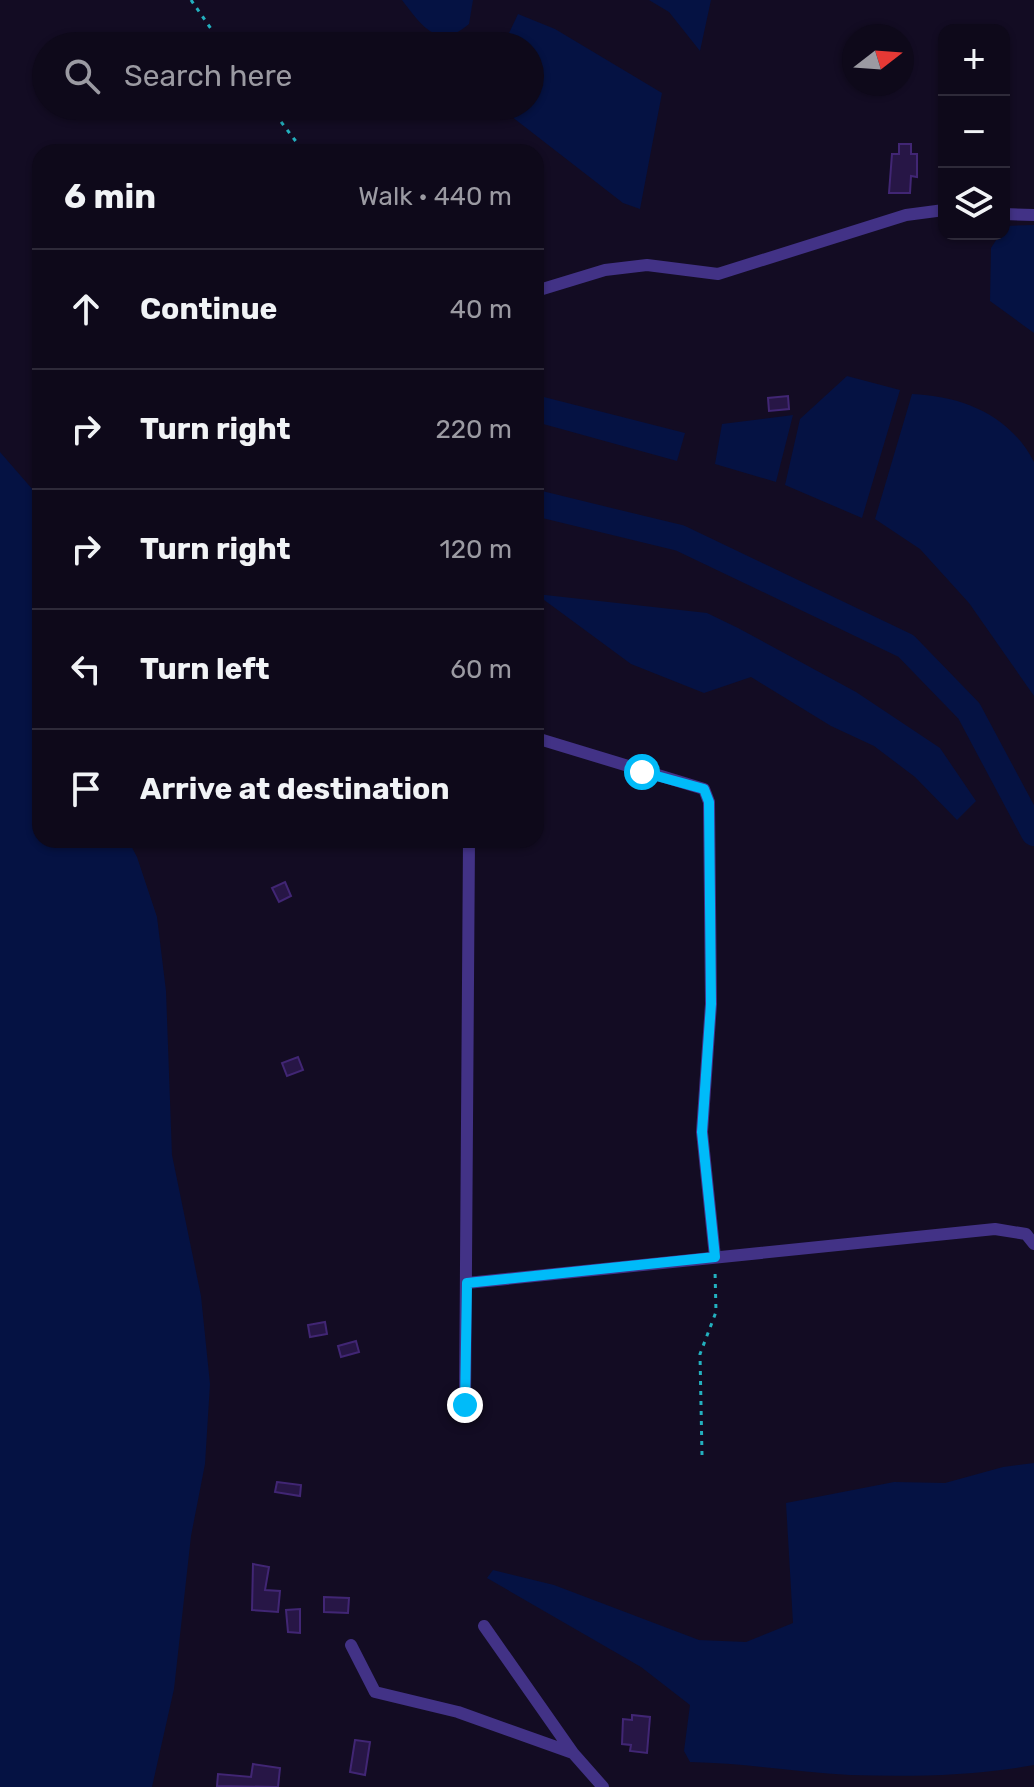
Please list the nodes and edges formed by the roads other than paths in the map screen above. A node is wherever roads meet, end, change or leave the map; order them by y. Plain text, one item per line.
1 (938, 211) edge
2 (1010, 214) edge
3 (1034, 215) edge
4 (544, 289) edge
5 (544, 740) edge
6 (469, 848) edge
7 (1034, 1244) edge
8 (715, 1257) junction
9 (467, 1283) junction
10 (465, 1405) dead end
11 (484, 1626) dead end
12 (351, 1645) dead end
13 (573, 1753) junction
14 (603, 1787) edge

1 - 4 street
2 - 3 street
5 - 8 street
6 - 9 street
7 - 8 street
8 - 9 street
9 - 10 street
11 - 13 street
12 - 13 street
13 - 14 street

